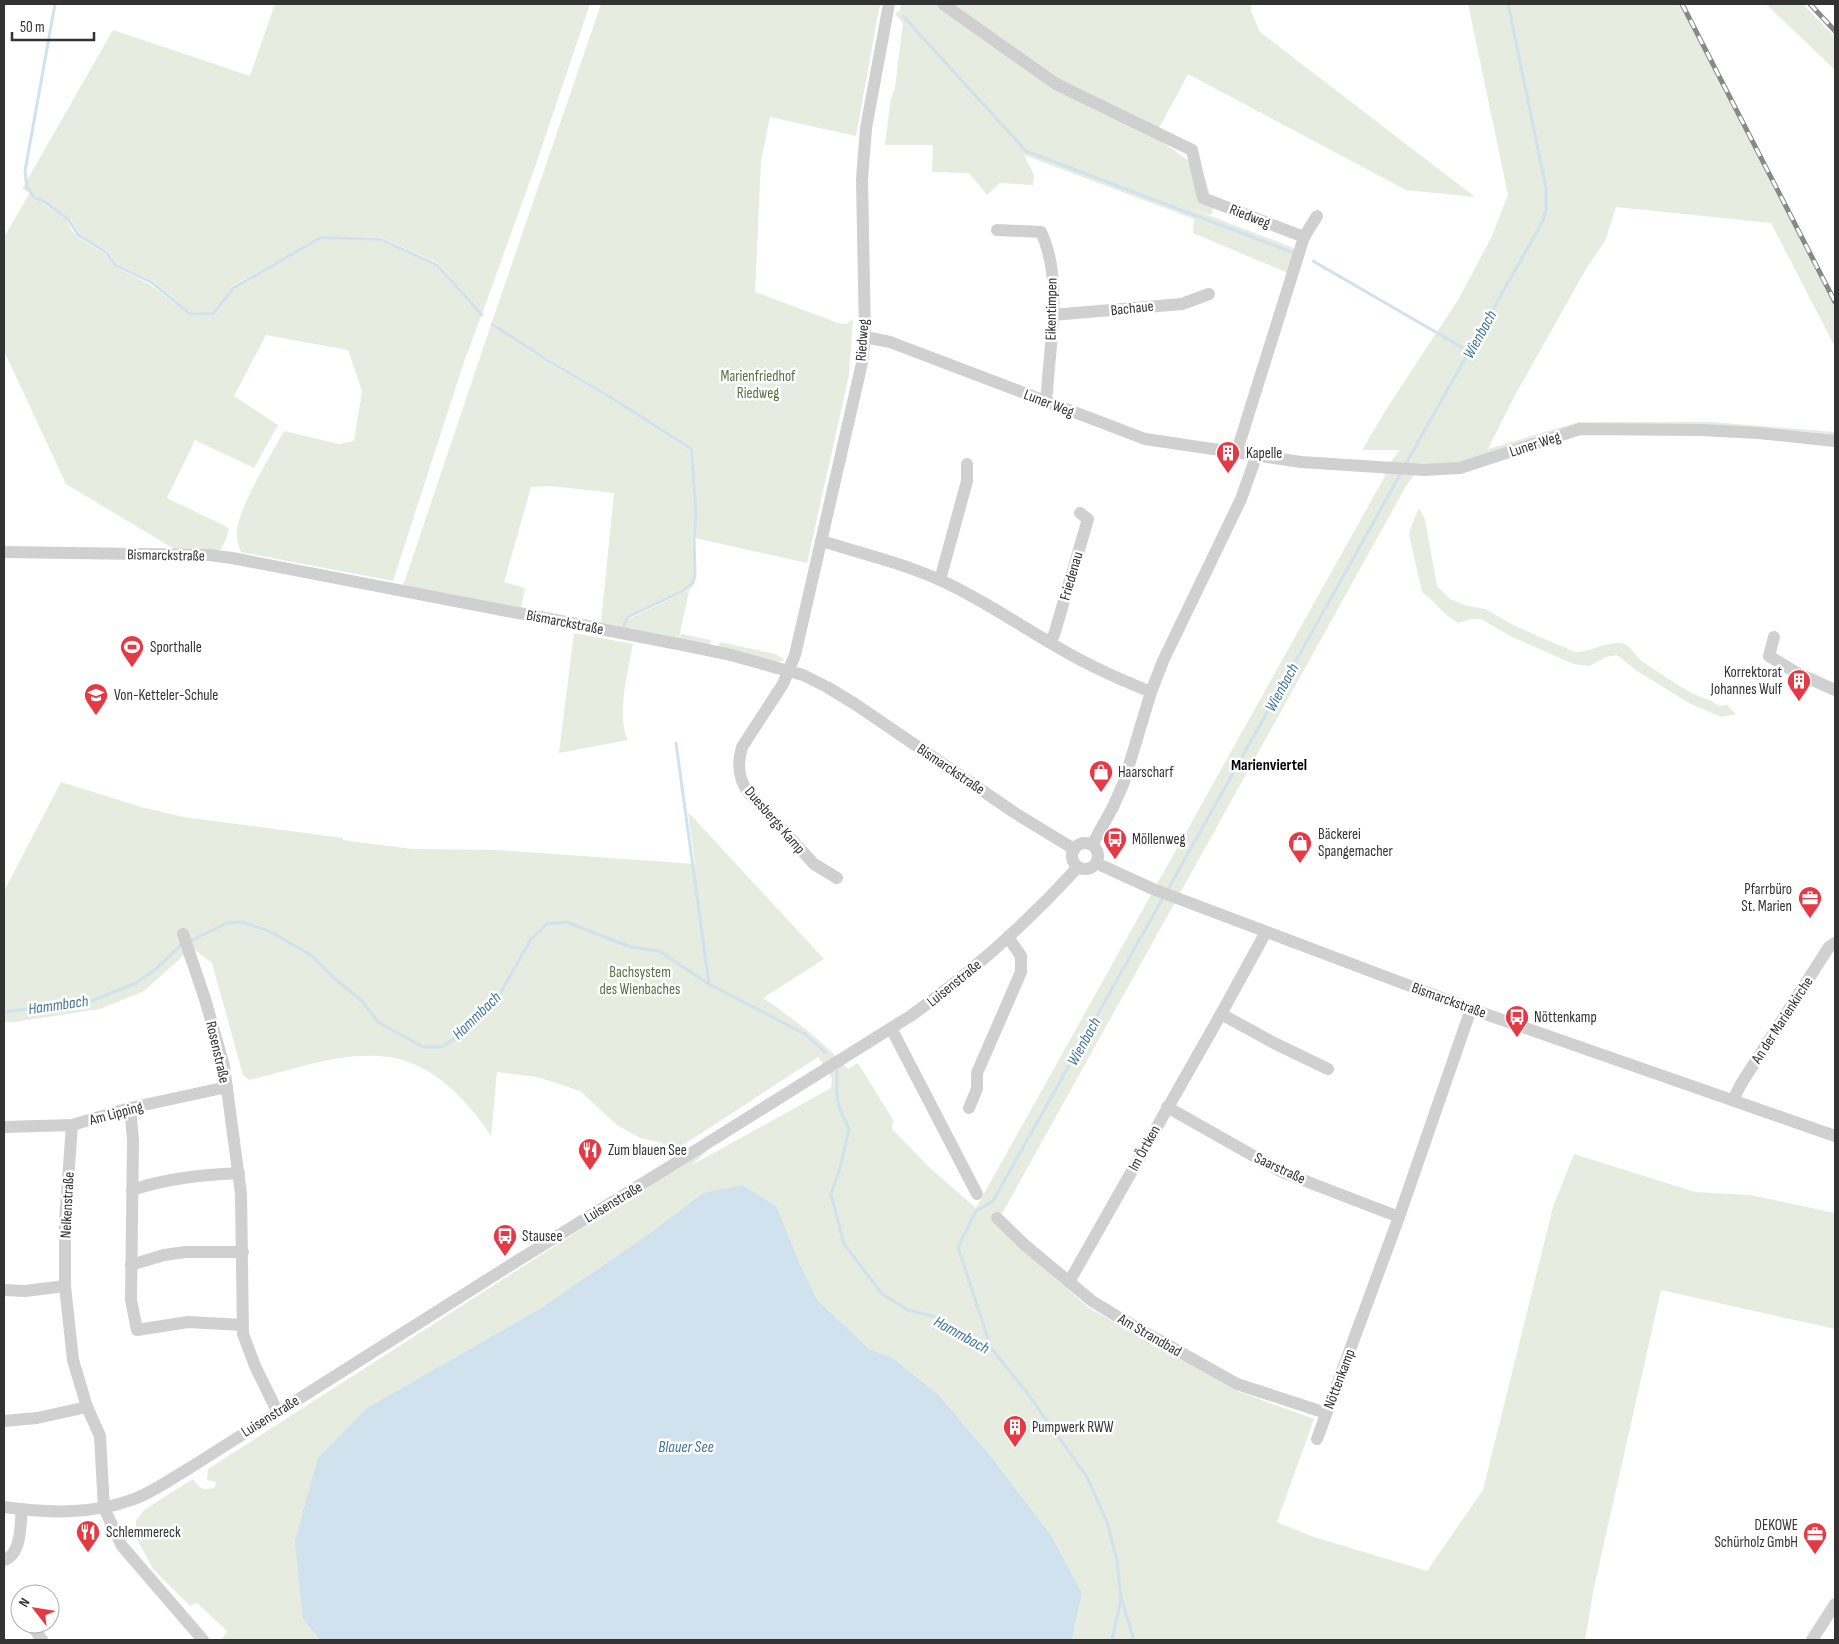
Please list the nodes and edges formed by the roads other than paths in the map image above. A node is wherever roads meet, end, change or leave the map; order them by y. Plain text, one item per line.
1 (889, 4) edge
2 (943, 4) edge
3 (1317, 216) dead end
4 (997, 230) dead end
5 (1304, 237) junction
6 (1209, 294) dead end
7 (1052, 315) junction
8 (865, 337) junction
9 (1045, 401) junction
10 (1835, 441) edge
11 (1236, 454) junction
12 (1256, 457) junction
13 (967, 464) dead end
14 (1080, 513) dead end
15 (821, 541) junction
16 (4, 552) edge
17 (940, 580) junction
18 (1774, 637) dead end
19 (1049, 642) junction
20 (790, 671) junction
21 (1835, 690) edge
22 (1151, 692) junction
23 (1092, 845) junction
24 (1074, 849) junction
25 (1096, 863) junction
26 (1078, 867) junction
27 (838, 878) dead end
28 (1266, 932) junction
29 (183, 934) dead end
30 (1008, 937) junction
31 (1835, 943) edge
32 (1471, 1009) junction
33 (1221, 1014) junction
34 (891, 1028) junction
35 (1328, 1069) dead end
36 (227, 1087) junction
37 (1734, 1100) junction
38 (1167, 1107) junction
39 (130, 1108) junction
40 (969, 1108) dead end
41 (72, 1125) junction
42 (4, 1127) edge
43 (1835, 1136) edge
44 (239, 1173) junction
45 (132, 1190) junction
46 (977, 1194) dead end
47 (997, 1218) dead end
48 (1399, 1218) junction
49 (243, 1252) junction
50 (131, 1265) junction
51 (1069, 1282) junction
52 (65, 1286) junction
53 (4, 1290) edge
54 (243, 1325) junction
55 (86, 1407) junction
56 (277, 1411) junction
57 (1326, 1413) junction
58 (4, 1422) edge
59 (1317, 1439) dead end
60 (4, 1507) edge
61 (104, 1508) junction
62 (22, 1509) junction
63 (4, 1560) edge
64 (1835, 1604) edge
65 (203, 1640) edge
66 (1812, 1640) edge

1 - 8 street, Riedweg
2 - 5 street, Riedweg
3 - 5 street
4 - 7 street, Eikentimpen
5 - 11 street
6 - 7 street, Bachaue
7 - 9 street, Eikentimpen
8 - 9 street, Luner Weg
8 - 15 street, Riedweg
9 - 11 street, Luner Weg
10 - 12 street, Luner Weg
11 - 12 street, Luner Weg
12 - 22 street
13 - 17 street
14 - 19 street, Friedenau
15 - 17 street
15 - 20 street, Riedweg
16 - 20 street, Bismarckstraße
17 - 19 street
18 - 21 street
19 - 22 street
20 - 24 street, Bismarckstraße
20 - 27 street, Duesbergs Kamp
22 - 23 street
23 - 24 street
23 - 25 street
24 - 26 street
25 - 26 street
25 - 28 street, Bismarckstraße
26 - 30 street, Luisenstraße
28 - 32 street, Bismarckstraße
28 - 33 street, Im Örtken
29 - 36 street, Rosenstraße
30 - 34 street, Luisenstraße
30 - 40 street
31 - 37 street, An der Marienkirche
32 - 37 street, Bismarckstraße
32 - 48 street, Nöttenkamp
33 - 35 street
33 - 38 street, Im Örtken
34 - 46 street
34 - 56 street, Luisenstraße
36 - 39 street, Am Lipping
36 - 44 street, Rosenstraße
37 - 43 street, Bismarckstraße
38 - 48 street, Saarstraße
38 - 51 street, Im Örtken
39 - 41 street, Am Lipping
39 - 45 street
41 - 42 street, Am Lipping
41 - 52 street, Nelkenstraße
44 - 45 street
44 - 49 street, Rosenstraße
45 - 50 street
47 - 51 street, Am Strandbad
48 - 57 street, Nöttenkamp
49 - 50 street
49 - 54 street, Rosenstraße
50 - 54 street
51 - 57 street, Am Strandbad
52 - 53 street
52 - 55 street, Nelkenstraße
54 - 56 street, Rosenstraße
55 - 58 street
55 - 61 street, Nelkenstraße
56 - 61 street, Luisenstraße
57 - 59 street, Nöttenkamp
60 - 62 street, Luisenstraße
61 - 62 street, Luisenstraße
61 - 65 street
62 - 63 street
64 - 66 street

